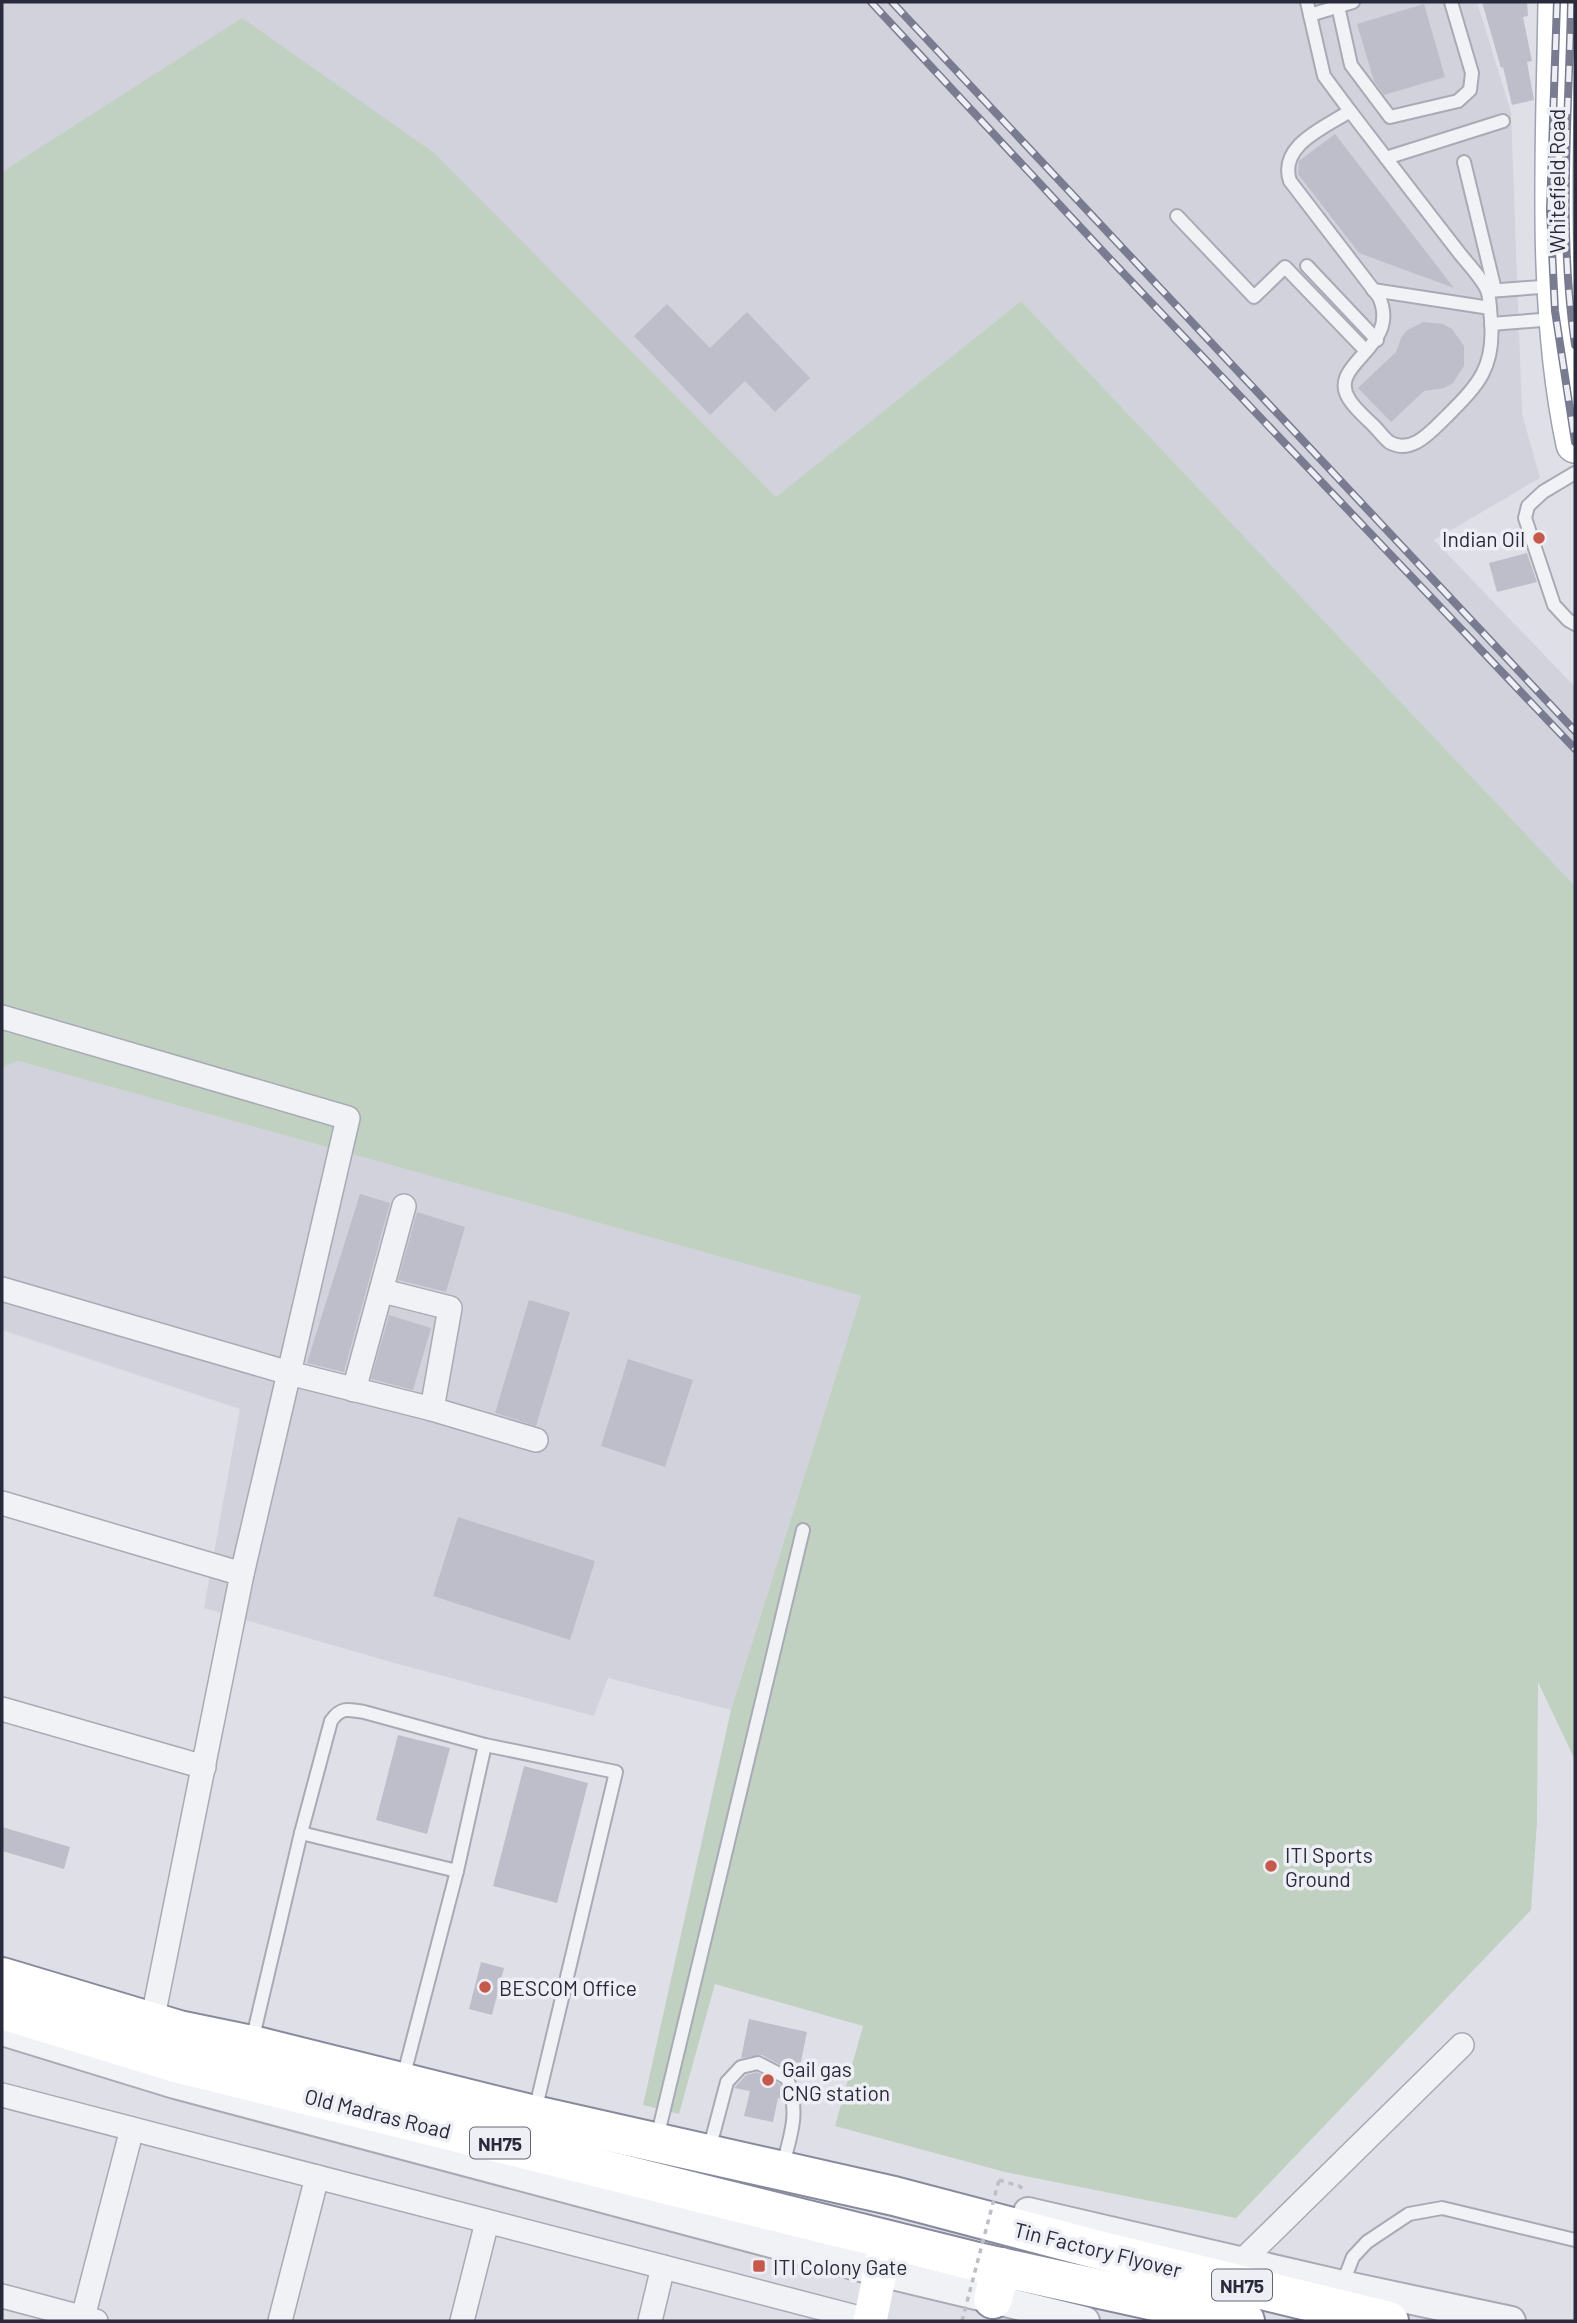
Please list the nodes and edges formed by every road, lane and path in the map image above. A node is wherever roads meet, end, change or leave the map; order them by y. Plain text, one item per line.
1 (1353, 2) edge
2 (1451, 2) edge
3 (1558, 2) edge
4 (1338, 6) junction
5 (1309, 8) edge
6 (1350, 111) junction
7 (1503, 121) dead end
8 (1386, 158) junction
9 (1464, 162) dead end
10 (1177, 216) dead end
11 (1307, 266) dead end
12 (1373, 290) junction
13 (1492, 290) junction
14 (1558, 302) junction
15 (1490, 308) junction
16 (1491, 324) junction
17 (1377, 340) junction
18 (1366, 351) junction
19 (1575, 444) edge
20 (1575, 473) edge
21 (1575, 624) edge
22 (2, 1017) edge
23 (404, 1206) dead end
24 (2, 1289) edge
25 (383, 1291) junction
26 (289, 1373) junction
27 (354, 1390) junction
28 (432, 1409) junction
29 (536, 1440) dead end
30 (2, 1503) edge
31 (803, 1530) dead end
32 (242, 1574) junction
33 (2, 1709) edge
34 (485, 1745) junction
35 (204, 1767) junction
36 (301, 1833) junction
37 (457, 1871) junction
38 (2, 1977) edge
39 (2, 2010) edge
40 (152, 2022) junction
41 (2, 2031) edge
42 (252, 2045) junction
43 (1462, 2045) dead end
44 (401, 2082) junction
45 (2, 2095) edge
46 (534, 2115) junction
47 (132, 2129) junction
48 (656, 2142) junction
49 (708, 2154) junction
50 (781, 2170) junction
51 (317, 2177) junction
52 (1019, 2186) dead end
53 (971, 2217) junction
54 (487, 2222) junction
55 (1575, 2240) edge
56 (884, 2255) junction
57 (1242, 2261) junction
58 (663, 2267) junction
59 (997, 2283) junction
60 (1342, 2285) junction
61 (2, 2296) edge
62 (87, 2320) edge
63 (280, 2321) edge
64 (462, 2321) edge
65 (650, 2321) edge
66 (871, 2321) edge
67 (962, 2321) edge
68 (1084, 2321) edge
69 (1245, 2321) edge
70 (1389, 2321) edge
71 (1511, 2321) edge

1 - 4 lane
2 - 4 lane
3 - 14 main road, Whitefield Road
4 - 5 lane
5 - 6 lane
6 - 8 lane
6 - 12 lane
7 - 8 lane
8 - 13 lane
9 - 13 lane
10 - 18 lane
11 - 17 lane
12 - 15 lane
12 - 17 lane
13 - 14 lane
13 - 15 lane
14 - 16 lane
14 - 19 main road, Whitefield Road
15 - 16 lane
16 - 18 lane
17 - 18 lane
20 - 21 lane
22 - 26 street
23 - 25 street
24 - 26 street
25 - 27 street
25 - 28 street
26 - 27 street
26 - 32 street
27 - 28 street
28 - 29 street
30 - 32 street
31 - 48 lane
32 - 35 street
33 - 35 street
34 - 36 lane
34 - 37 lane
34 - 46 lane
35 - 40 street
36 - 37 lane
36 - 42 lane
37 - 44 lane
38 - 40 highway, Old Madras Road / NH75
39 - 56 highway, Old Madras Road / NH75
40 - 42 highway, Old Madras Road / NH75
41 - 56 street
42 - 44 highway, Old Madras Road / NH75
43 - 57 street
44 - 46 highway, Old Madras Road / NH75
45 - 47 street
46 - 48 highway, Old Madras Road / NH75
47 - 51 street
47 - 62 street
48 - 49 highway, Old Madras Road / NH75
49 - 50 highway, Old Madras Road / NH75
49 - 50 lane
50 - 53 highway, Old Madras Road / NH75
51 - 54 street
51 - 63 street
52 - 67 path, bridge
53 - 57 street
53 - 70 highway, Tin Factory Flyover / NH75
54 - 58 street
54 - 64 street
55 - 60 lane
56 - 59 highway, Old Madras Road / NH75
56 - 66 main road
57 - 60 street
58 - 65 street
58 - 66 street
59 - 68 street
59 - 69 highway, Tin Factory Flyover / NH75
60 - 71 street
61 - 62 street

